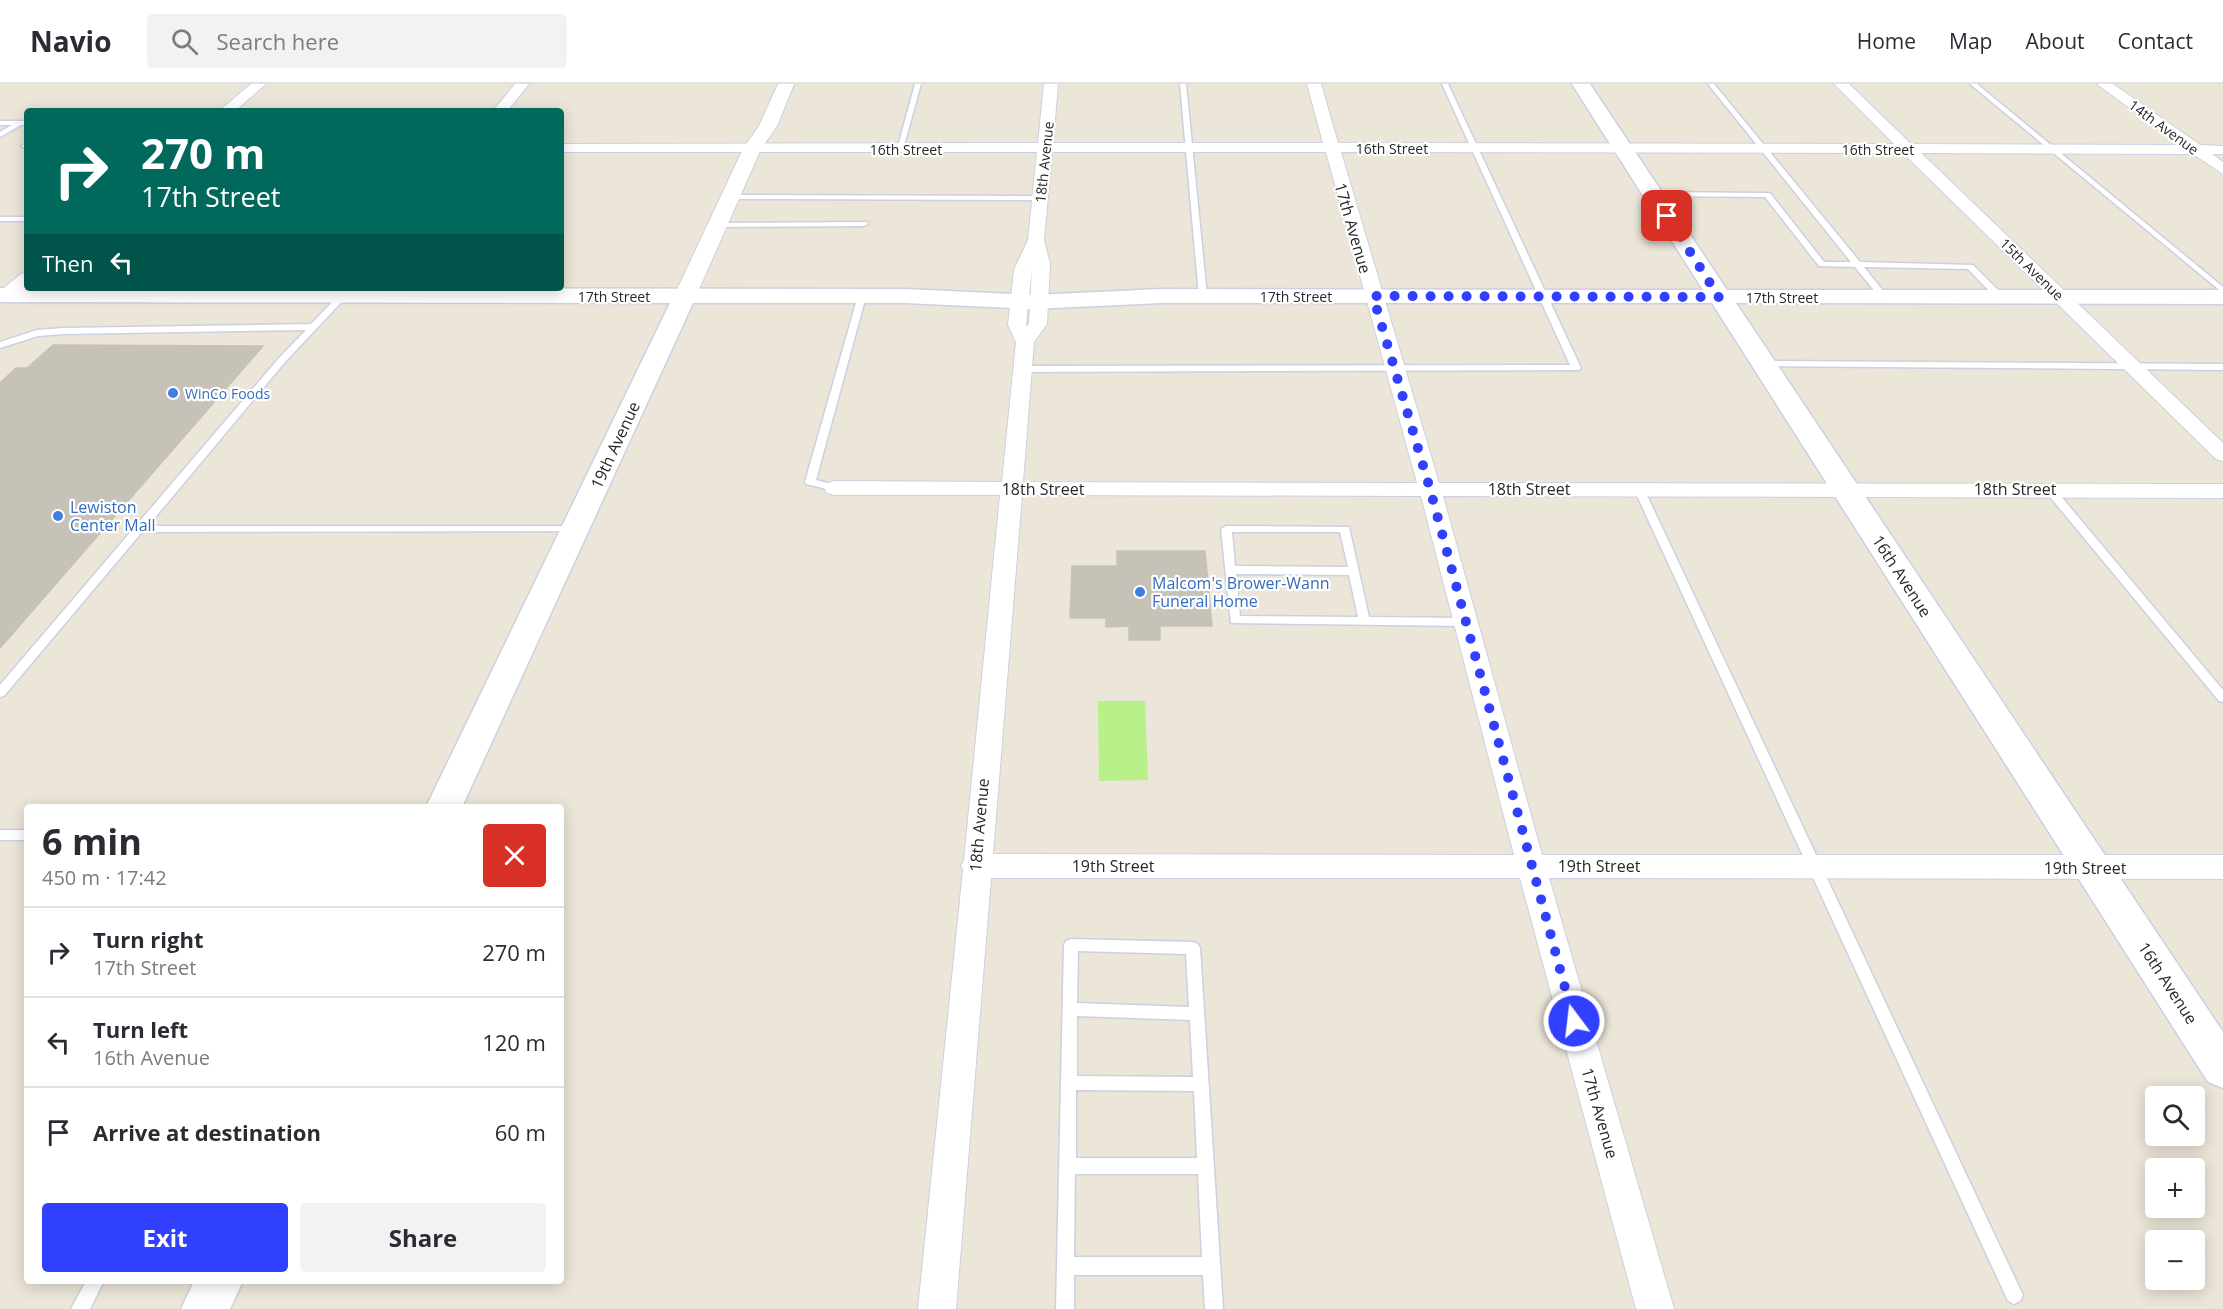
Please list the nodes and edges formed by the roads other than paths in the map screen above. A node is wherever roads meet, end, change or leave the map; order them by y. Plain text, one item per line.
1 (259, 84) edge
2 (522, 84) edge
3 (786, 84) edge
4 (918, 84) edge
5 (1052, 84) edge
6 (1184, 84) edge
7 (1314, 84) edge
8 (1445, 84) edge
9 (1581, 84) edge
10 (1711, 84) edge
11 (1841, 84) edge
12 (1973, 84) edge
13 (2104, 84) edge
14 (230, 108) edge
15 (502, 108) edge
16 (0, 123) edge
17 (23, 123) edge
18 (0, 135) edge
19 (1622, 147) junction
20 (564, 148) edge
21 (1474, 148) junction
22 (1764, 148) junction
23 (752, 149) junction
24 (899, 149) junction
25 (1047, 149) junction
26 (1190, 149) junction
27 (1330, 149) junction
28 (1908, 149) junction
29 (2052, 150) junction
30 (2196, 150) junction
31 (2223, 150) edge
32 (2223, 170) edge
33 (1653, 194) junction
34 (730, 197) junction
35 (1041, 198) junction
36 (0, 219) edge
37 (24, 219) edge
38 (864, 224) dead end
39 (718, 225) junction
40 (1859, 265) junction
41 (24, 280) edge
42 (348, 291) edge
43 (2223, 291) edge
44 (3, 295) edge
45 (1030, 295) junction
46 (685, 296) junction
47 (862, 296) junction
48 (1203, 296) junction
49 (1373, 296) junction
50 (1543, 296) junction
51 (1998, 296) junction
52 (2061, 296) junction
53 (1719, 297) junction
54 (1884, 297) junction
55 (2223, 297) edge
56 (312, 327) junction
57 (0, 345) edge
58 (1763, 364) junction
59 (2134, 368) junction
60 (2223, 368) edge
61 (1022, 369) junction
62 (1395, 369) junction
63 (2223, 455) edge
64 (835, 488) joint
65 (1430, 489) junction
66 (1640, 489) junction
67 (1845, 489) junction
68 (1010, 490) junction
69 (2050, 490) junction
70 (2223, 491) edge
71 (139, 529) junction
72 (576, 529) junction
73 (1230, 570) junction
74 (1354, 571) junction
75 (1364, 621) junction
76 (1465, 622) junction
77 (0, 693) edge
78 (2223, 698) edge
79 (445, 804) edge
80 (0, 835) edge
81 (24, 835) edge
82 (1530, 865) junction
83 (975, 867) junction
84 (1815, 867) junction
85 (2223, 867) edge
86 (2093, 869) junction
87 (1070, 1010) junction
88 (1197, 1014) junction
89 (2223, 1068) edge
90 (1069, 1083) junction
91 (1201, 1084) junction
92 (1068, 1166) junction
93 (1206, 1166) junction
94 (1066, 1266) junction
95 (1211, 1266) junction
96 (93, 1284) edge
97 (218, 1284) edge
98 (2014, 1295) dead end
99 (80, 1309) edge
100 (206, 1309) edge
101 (937, 1309) edge
102 (1065, 1309) edge
103 (1214, 1309) edge
104 (1655, 1309) edge

1 - 14 street
2 - 15 street
3 - 23 street, 19th Avenue
4 - 24 lane
5 - 25 street, 18th Avenue
6 - 26 lane
7 - 27 street, 17th Avenue
8 - 21 lane
9 - 19 main road, 16th Avenue
10 - 22 lane
11 - 28 street, 15th Avenue
12 - 29 lane
13 - 30 street, 14th Avenue
16 - 17 lane
17 - 18 lane
19 - 21 street, 16th Street
19 - 22 street, 16th Street
19 - 33 main road, 16th Avenue
20 - 23 street, 16th Street
21 - 27 street, 16th Street
21 - 50 lane
22 - 28 street, 16th Street
22 - 40 lane
23 - 24 street, 16th Street
23 - 34 street, 19th Avenue
24 - 25 street, 16th Street
25 - 26 street, 16th Street
25 - 35 street, 18th Avenue
26 - 27 street, 16th Street
26 - 48 lane
27 - 49 street, 17th Avenue
28 - 29 street, 16th Street
28 - 52 street, 15th Avenue
29 - 30 street, 16th Street
29 - 43 lane
30 - 31 street, 16th Street
30 - 32 street, 14th Avenue
33 - 40 lane
33 - 53 main road, 16th Avenue
34 - 35 lane
34 - 39 street, 19th Avenue
35 - 45 street, 18th Avenue
36 - 37 lane
38 - 39 lane
39 - 46 street, 19th Avenue
40 - 51 lane
40 - 54 lane
41 - 44 street
42 - 44 main road, 17th Street
42 - 46 main road, 17th Street
42 - 56 lane
45 - 47 main road, 17th Street
45 - 48 main road, 17th Street
45 - 61 street, 18th Avenue
46 - 47 main road, 17th Street
46 - 72 main road, 19th Avenue
47 - 64 lane
48 - 49 main road, 17th Street
49 - 50 main road, 17th Street
49 - 62 street, 17th Avenue
50 - 53 main road, 17th Street
50 - 62 lane
51 - 52 main road, 17th Street
51 - 54 main road, 17th Street
52 - 55 main road, 17th Street
52 - 59 street, 15th Avenue
53 - 54 main road, 17th Street
53 - 58 main road, 16th Avenue
56 - 57 lane
56 - 71 lane
58 - 59 lane
58 - 67 main road, 16th Avenue
59 - 60 lane
59 - 63 street, 15th Avenue
61 - 62 lane
61 - 68 street, 18th Avenue
62 - 65 street, 17th Avenue
64 - 68 street, 18th Street
65 - 66 street, 18th Street
65 - 68 street, 18th Street
65 - 76 street, 17th Avenue
66 - 67 street, 18th Street
66 - 84 lane
67 - 69 street, 18th Street
67 - 86 main road, 16th Avenue
68 - 83 street, 18th Avenue
69 - 70 street, 18th Street
69 - 78 lane
71 - 72 lane
71 - 77 lane
72 - 79 main road, 19th Avenue
73 - 74 lane
73 - 74 lane
73 - 75 lane
74 - 75 lane
75 - 76 lane
76 - 82 street, 17th Avenue
80 - 81 lane
82 - 83 street, 19th Street
82 - 84 street, 19th Street
82 - 104 street, 17th Avenue
83 - 101 street, 18th Avenue
84 - 86 street, 19th Street
84 - 98 lane
85 - 86 street, 19th Street
86 - 89 main road, 16th Avenue
87 - 88 lane
87 - 88 lane
87 - 90 lane
88 - 91 lane
90 - 91 lane
90 - 92 lane
91 - 93 lane
92 - 93 lane
92 - 94 lane
93 - 95 lane
94 - 95 lane
94 - 102 lane
95 - 103 lane
96 - 99 lane
97 - 100 main road

